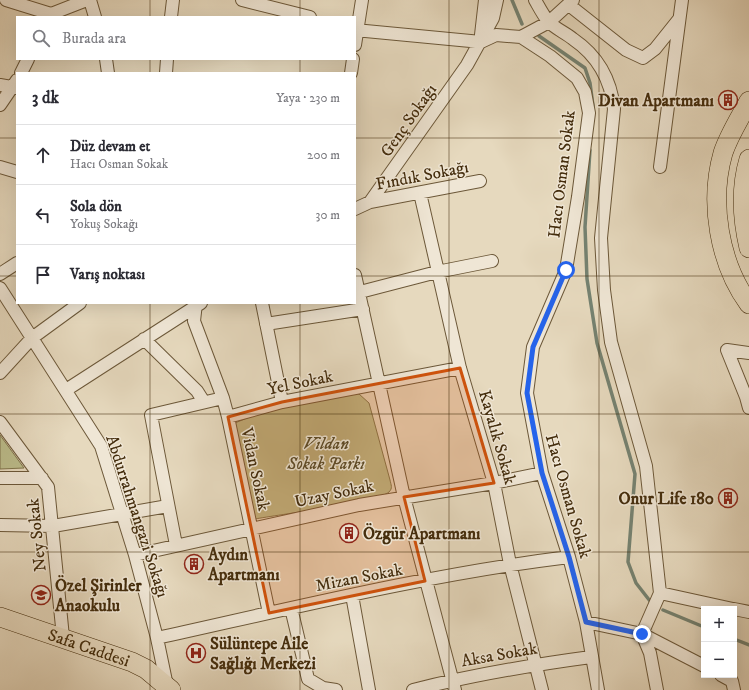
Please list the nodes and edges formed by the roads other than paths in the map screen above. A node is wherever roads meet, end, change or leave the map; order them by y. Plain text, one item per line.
1 (6, 0) edge
2 (89, 0) edge
3 (173, 0) edge
4 (242, 0) edge
5 (362, 0) edge
6 (485, 0) edge
7 (497, 0) edge
8 (535, 0) edge
9 (682, 0) edge
10 (571, 3) edge
11 (280, 4) edge
12 (50, 15) edge
13 (95, 16) edge
14 (171, 16) edge
15 (308, 16) edge
16 (679, 18) junction
17 (548, 22) junction
18 (356, 30) edge
19 (521, 37) junction
20 (481, 42) junction
21 (28, 60) edge
22 (106, 60) edge
23 (167, 60) edge
24 (353, 60) edge
25 (22, 72) edge
26 (108, 72) edge
27 (166, 72) edge
28 (351, 72) edge
29 (0, 85) edge
30 (16, 85) edge
31 (749, 101) edge
32 (0, 105) edge
33 (749, 159) edge
34 (0, 167) edge
35 (660, 167) dead end
36 (16, 172) edge
37 (480, 181) dead end
38 (420, 193) junction
39 (370, 202) junction
40 (356, 209) edge
41 (749, 248) edge
42 (492, 261) dead end
43 (16, 264) edge
44 (437, 272) junction
45 (0, 274) edge
46 (356, 278) edge
47 (0, 288) edge
48 (360, 292) junction
49 (79, 304) edge
50 (198, 304) edge
51 (262, 304) edge
52 (749, 304) edge
53 (363, 309) junction
54 (266, 324) junction
55 (32, 338) junction
56 (144, 339) junction
57 (749, 353) edge
58 (460, 368) junction
59 (0, 373) edge
60 (380, 384) junction
61 (66, 390) junction
62 (223, 398) junction
63 (204, 402) junction
64 (282, 402) junction
65 (749, 408) edge
66 (228, 417) junction
67 (0, 422) edge
68 (542, 473) junction
69 (0, 478) edge
70 (42, 478) junction
71 (494, 483) junction
72 (404, 497) junction
73 (168, 506) junction
74 (122, 515) junction
75 (0, 525) edge
76 (53, 526) junction
77 (251, 528) junction
78 (176, 545) junction
79 (136, 555) junction
80 (569, 557) junction
81 (510, 564) junction
82 (425, 581) junction
83 (660, 593) junction
84 (352, 595) junction
85 (720, 606) edge
86 (291, 608) junction
87 (737, 610) edge
88 (749, 612) edge
89 (269, 613) junction
90 (0, 617) edge
91 (586, 622) junction
92 (0, 626) edge
93 (642, 634) junction
94 (63, 638) junction
95 (158, 638) junction
96 (591, 657) junction
97 (536, 664) junction
98 (701, 664) edge
99 (726, 678) edge
100 (454, 685) edge
101 (165, 689) edge
102 (336, 690) edge
103 (369, 690) edge
104 (413, 690) edge
105 (542, 690) edge
106 (598, 690) edge
107 (657, 690) edge
108 (734, 690) edge

1 - 12 street
2 - 12 street
2 - 13 street
3 - 14 street
4 - 11 street
5 - 18 street
6 - 20 street
7 - 20 street, Genç Sokağı
8 - 17 street
9 - 16 street
10 - 16 street
10 - 17 street
11 - 15 street
16 - 35 street
17 - 19 street
17 - 83 street
18 - 20 street
19 - 20 street
19 - 68 street, Hacı Osman Sokak
20 - 39 street, Genç Sokağı
21 - 25 street
22 - 26 street
23 - 27 street
24 - 28 street
29 - 30 street
30 - 32 street
31 - 52 main road
33 - 41 main road
34 - 36 street
37 - 38 street, Fındık Sokağı
38 - 39 street, Fındık Sokağı
38 - 44 street, Kayalık Sokak
39 - 40 street, Genç Sokağı
42 - 44 street
43 - 45 street
44 - 48 street
44 - 58 street, Kayalık Sokak
46 - 48 street
47 - 55 street, Abdurrahmangazi Sokağı
48 - 53 street
49 - 55 street
50 - 56 street
50 - 62 street, Vidan Sokak
51 - 54 street
53 - 54 street
53 - 60 street
54 - 64 street
55 - 59 street
55 - 61 street, Abdurrahmangazi Sokağı
56 - 61 street
56 - 63 street
57 - 65 street
58 - 60 street, Yel Sokak
58 - 71 street, Kayalık Sokak
60 - 64 street, Yel Sokak
60 - 72 street
61 - 74 street, Abdurrahmangazi Sokağı
62 - 63 street
62 - 66 street, Vidan Sokak
63 - 73 street
64 - 66 street, Yel Sokak
66 - 77 street, Vidan Sokak
67 - 70 street, Ney Sokak
68 - 71 street, Uzay Sokak
68 - 80 street, Hacı Osman Sokak
69 - 70 street
70 - 76 street, Ney Sokak
71 - 72 street, Uzay Sokak
71 - 81 street, Kayalık Sokak
72 - 77 street, Uzay Sokak
72 - 82 street
73 - 74 street
73 - 78 street
74 - 76 street
74 - 79 street, Abdurrahmangazi Sokağı
75 - 76 street
76 - 94 street, Ney Sokak
77 - 78 street, Uzay Sokak
77 - 89 street, Vidan Sokak
78 - 79 street, Uzay Sokak
79 - 95 street, Abdurrahmangazi Sokağı
80 - 81 street, Mizan Sokak
80 - 91 street, Hacı Osman Sokak
81 - 82 street, Mizan Sokak
81 - 97 street, Kayalık Sokak
82 - 84 street, Mizan Sokak
82 - 100 street
83 - 85 street
83 - 93 street
84 - 86 street, Mizan Sokak
84 - 103 street
86 - 89 street, Mizan Sokak
86 - 102 street
87 - 88 street
89 - 95 street, Mizan Sokak
90 - 94 main road, Safa Caddesi
91 - 93 street
91 - 96 street, Hacı Osman Sokak
92 - 101 main road, Safa Caddesi
93 - 98 street
93 - 107 street
94 - 101 main road, Safa Caddesi
95 - 101 street, Abdurrahmangazi Sokağı
96 - 97 street, Aksa Sokak
96 - 106 street, Hacı Osman Sokak
97 - 100 street, Aksa Sokak
97 - 105 street, Kayalık Sokak
99 - 108 street
100 - 104 street, Aksa Sokak

